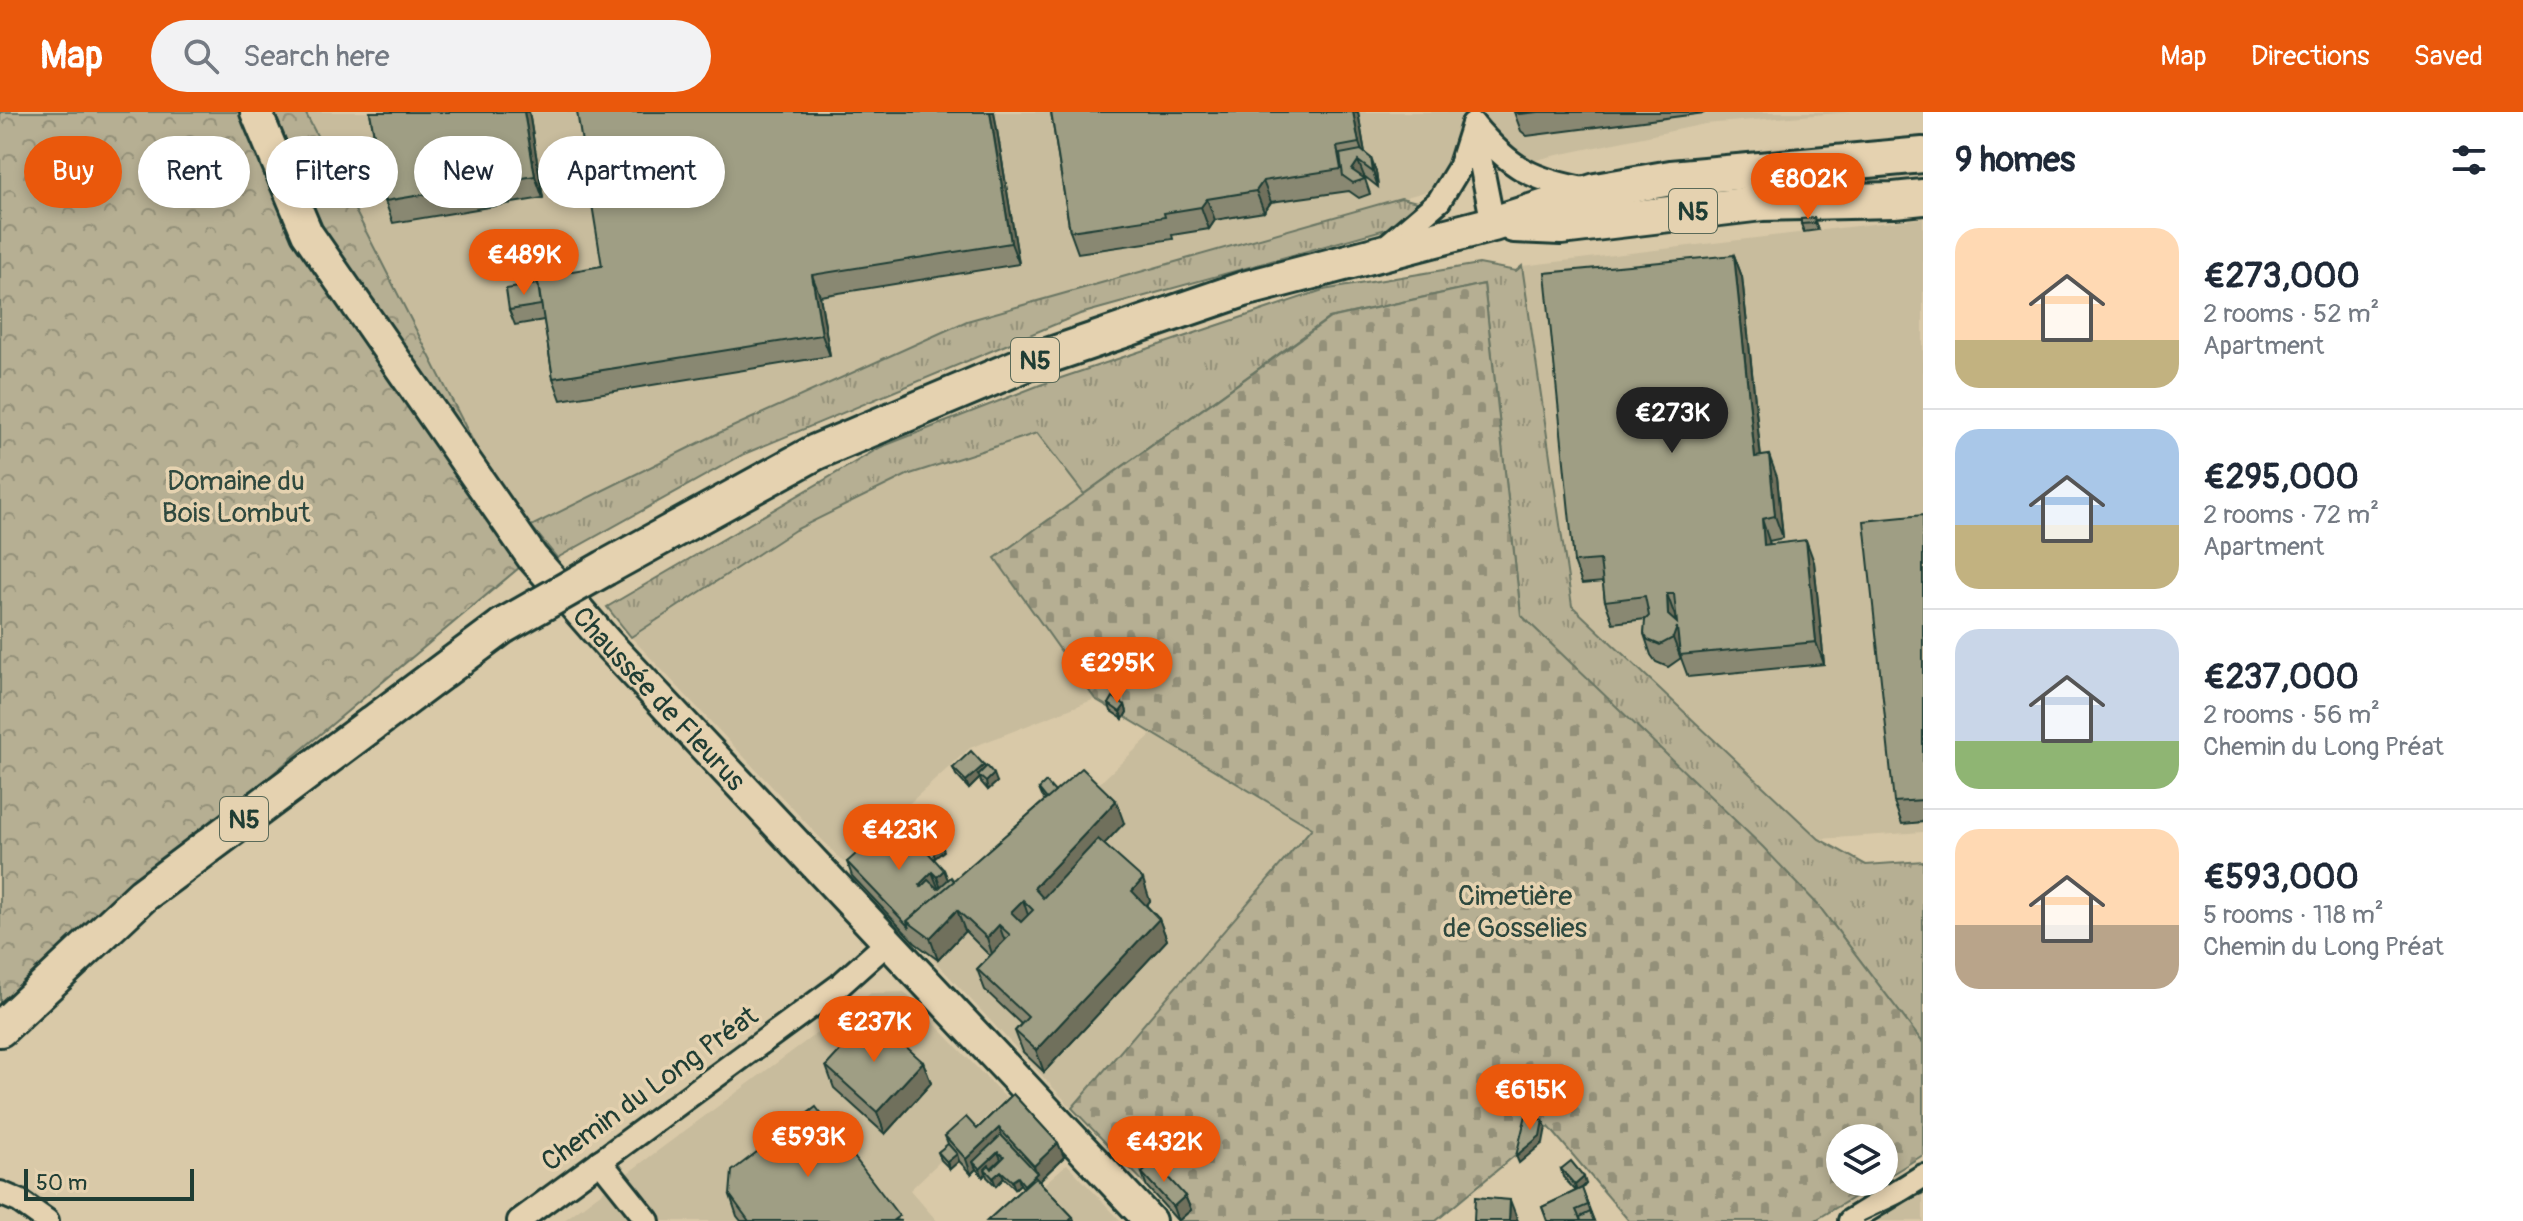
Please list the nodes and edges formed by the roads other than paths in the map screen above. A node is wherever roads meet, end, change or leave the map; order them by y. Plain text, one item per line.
1 (256, 112) edge
2 (1471, 118) edge
3 (1923, 155) edge
4 (1596, 191) junction
5 (1923, 197) edge
6 (1493, 224) junction
7 (1379, 254) junction
8 (888, 942) junction
9 (0, 1029) edge
10 (600, 1161) junction
11 (1923, 1176) edge
12 (0, 1177) edge
13 (9, 1197) edge
14 (47, 1221) edge
15 (519, 1221) edge
16 (648, 1221) edge
17 (1150, 1221) edge
18 (1850, 1221) edge

1 - 8 main road, Chaussée de Fleurus
2 - 4 street
2 - 6 street
2 - 7 street
3 - 4 main road, N5
4 - 6 main road, N5
5 - 6 main road, N5
6 - 7 main road, N5
7 - 9 main road, N5, bridge
8 - 10 street, Chemin du Long Préat
8 - 17 main road, Chaussée de Fleurus
10 - 15 street, Chemin du Long Préat
10 - 16 street
11 - 18 street
12 - 13 street
13 - 14 street

